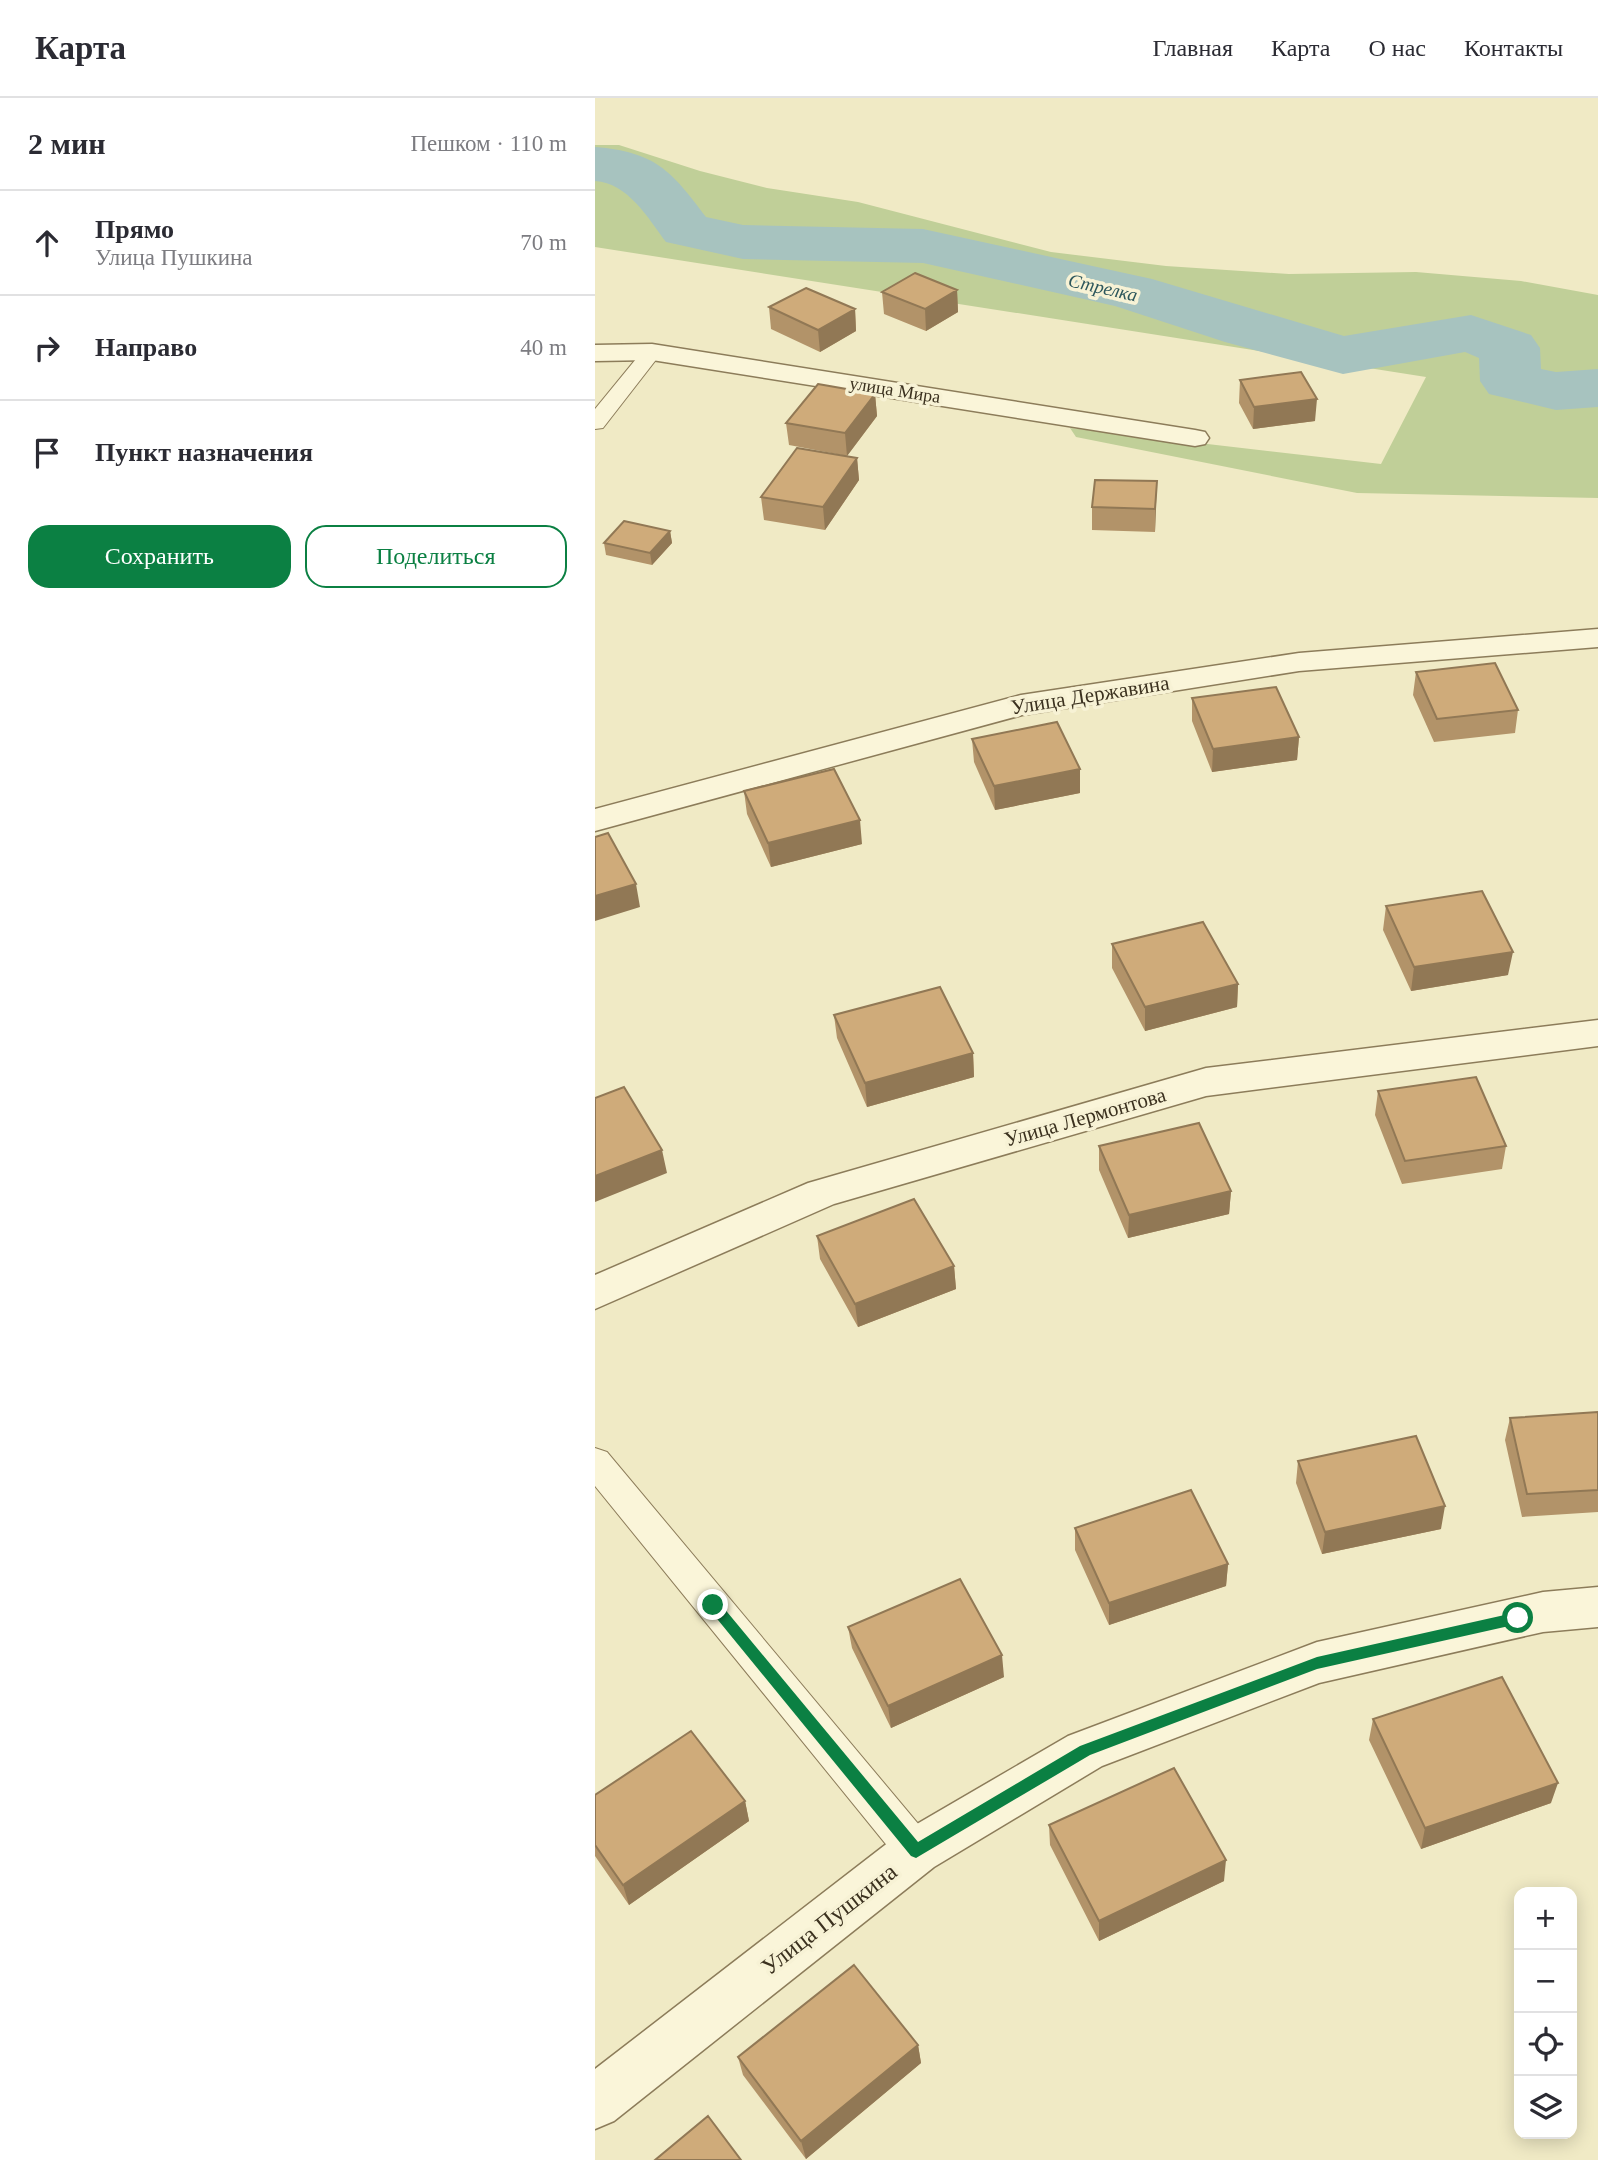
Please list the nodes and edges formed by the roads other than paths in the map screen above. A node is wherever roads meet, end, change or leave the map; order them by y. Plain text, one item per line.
1 (652, 352) junction
2 (595, 353) edge
3 (595, 423) edge
4 (1195, 438) dead end
5 (1598, 638) edge
6 (595, 820) edge
7 (1598, 1033) edge
8 (595, 1293) edge
9 (595, 1462) edge
10 (1598, 1607) edge
11 (916, 1851) junction
12 (595, 2102) edge

1 - 2 street, улица Мира
1 - 3 lane
1 - 4 street, улица Мира
5 - 6 street, Улица Державина
7 - 8 street, Улица Лермонтова
9 - 11 lane
10 - 11 street, Улица Пушкина
11 - 12 street, Улица Пушкина

